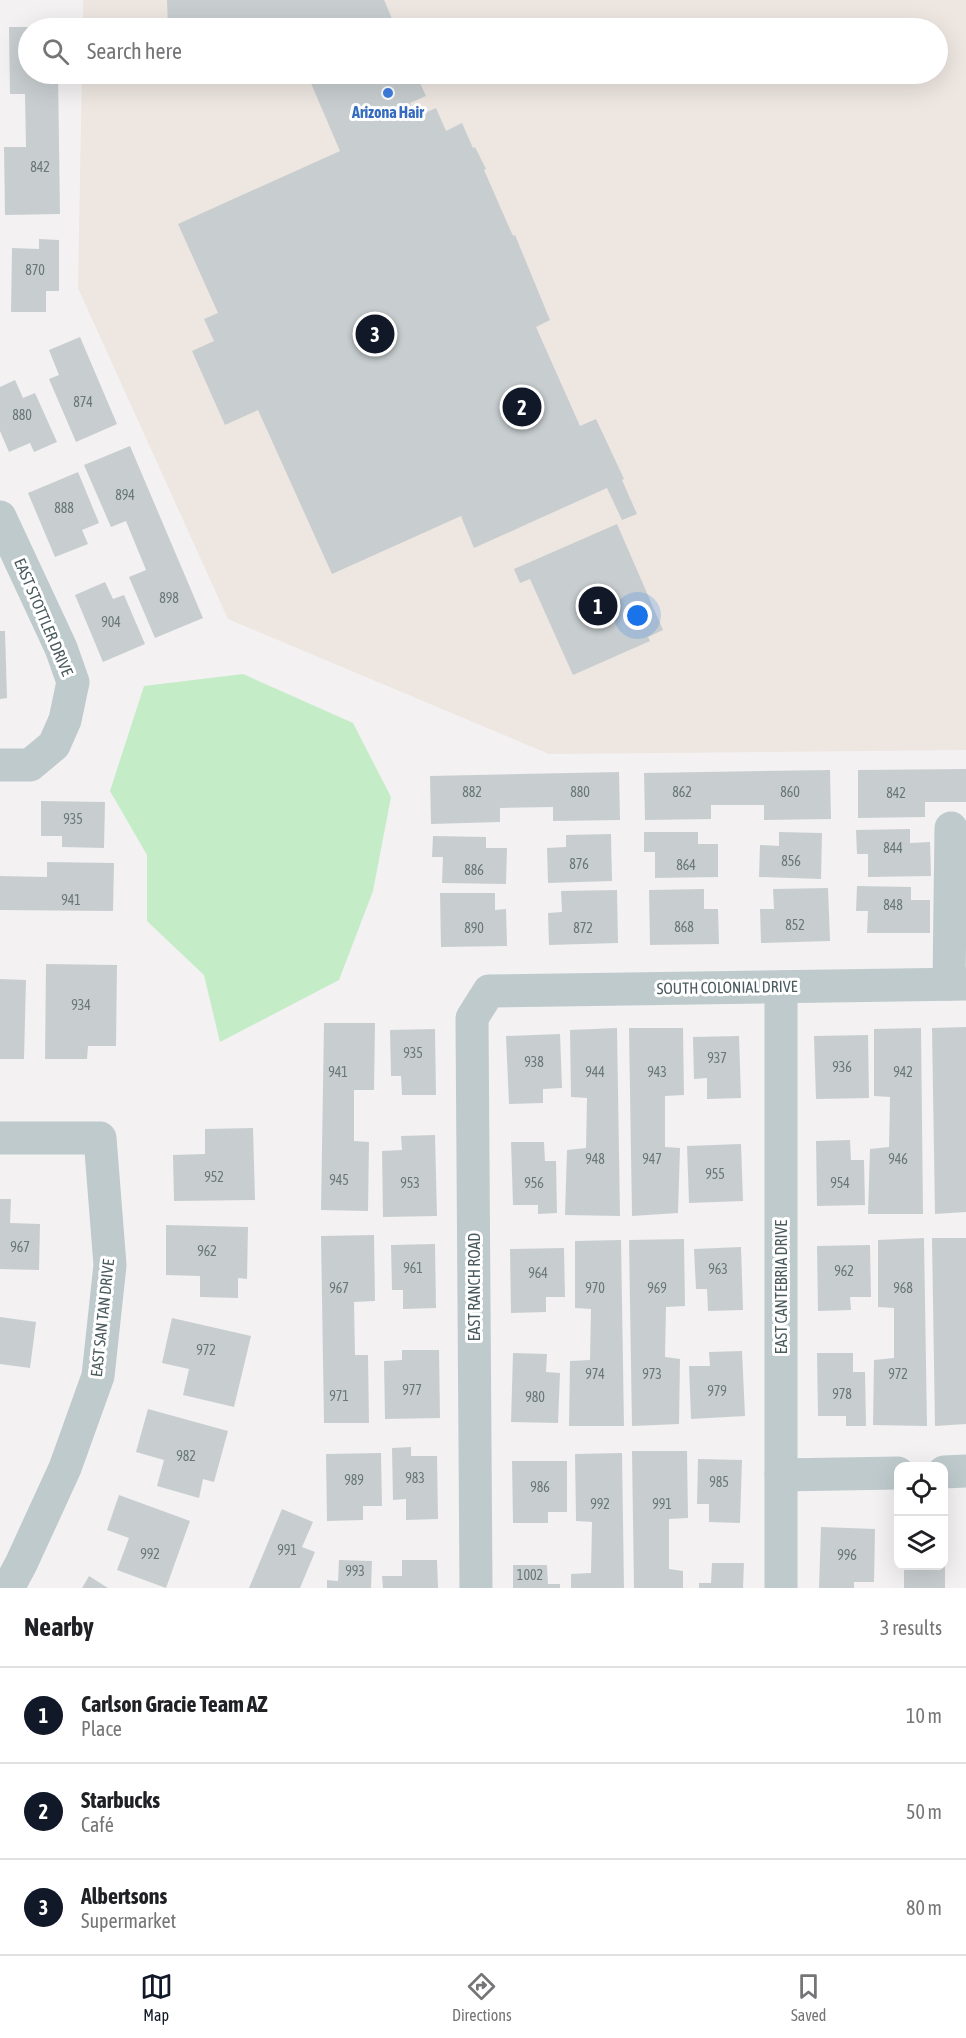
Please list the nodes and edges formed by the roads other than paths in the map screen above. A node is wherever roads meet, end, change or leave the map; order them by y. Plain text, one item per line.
1 (0, 517) edge
2 (0, 765) edge
3 (951, 828) dead end
4 (957, 984) edge
5 (781, 987) junction
6 (489, 991) joint
7 (0, 1138) edge
8 (948, 1472) edge
9 (966, 1472) edge
10 (894, 1473) edge
11 (781, 1475) junction
12 (8, 1588) edge
13 (476, 1588) edge
14 (781, 1588) edge

1 - 2 street, EAST STOTTLER DRIVE
3 - 4 street
4 - 5 street, SOUTH COLONIAL DRIVE
5 - 6 street, SOUTH COLONIAL DRIVE
5 - 11 street, EAST CANTEBRIA DRIVE
6 - 13 street, EAST RANCH ROAD
7 - 12 street, EAST SAN TAN DRIVE
8 - 9 street
10 - 11 street
11 - 14 street, EAST CANTEBRIA DRIVE

